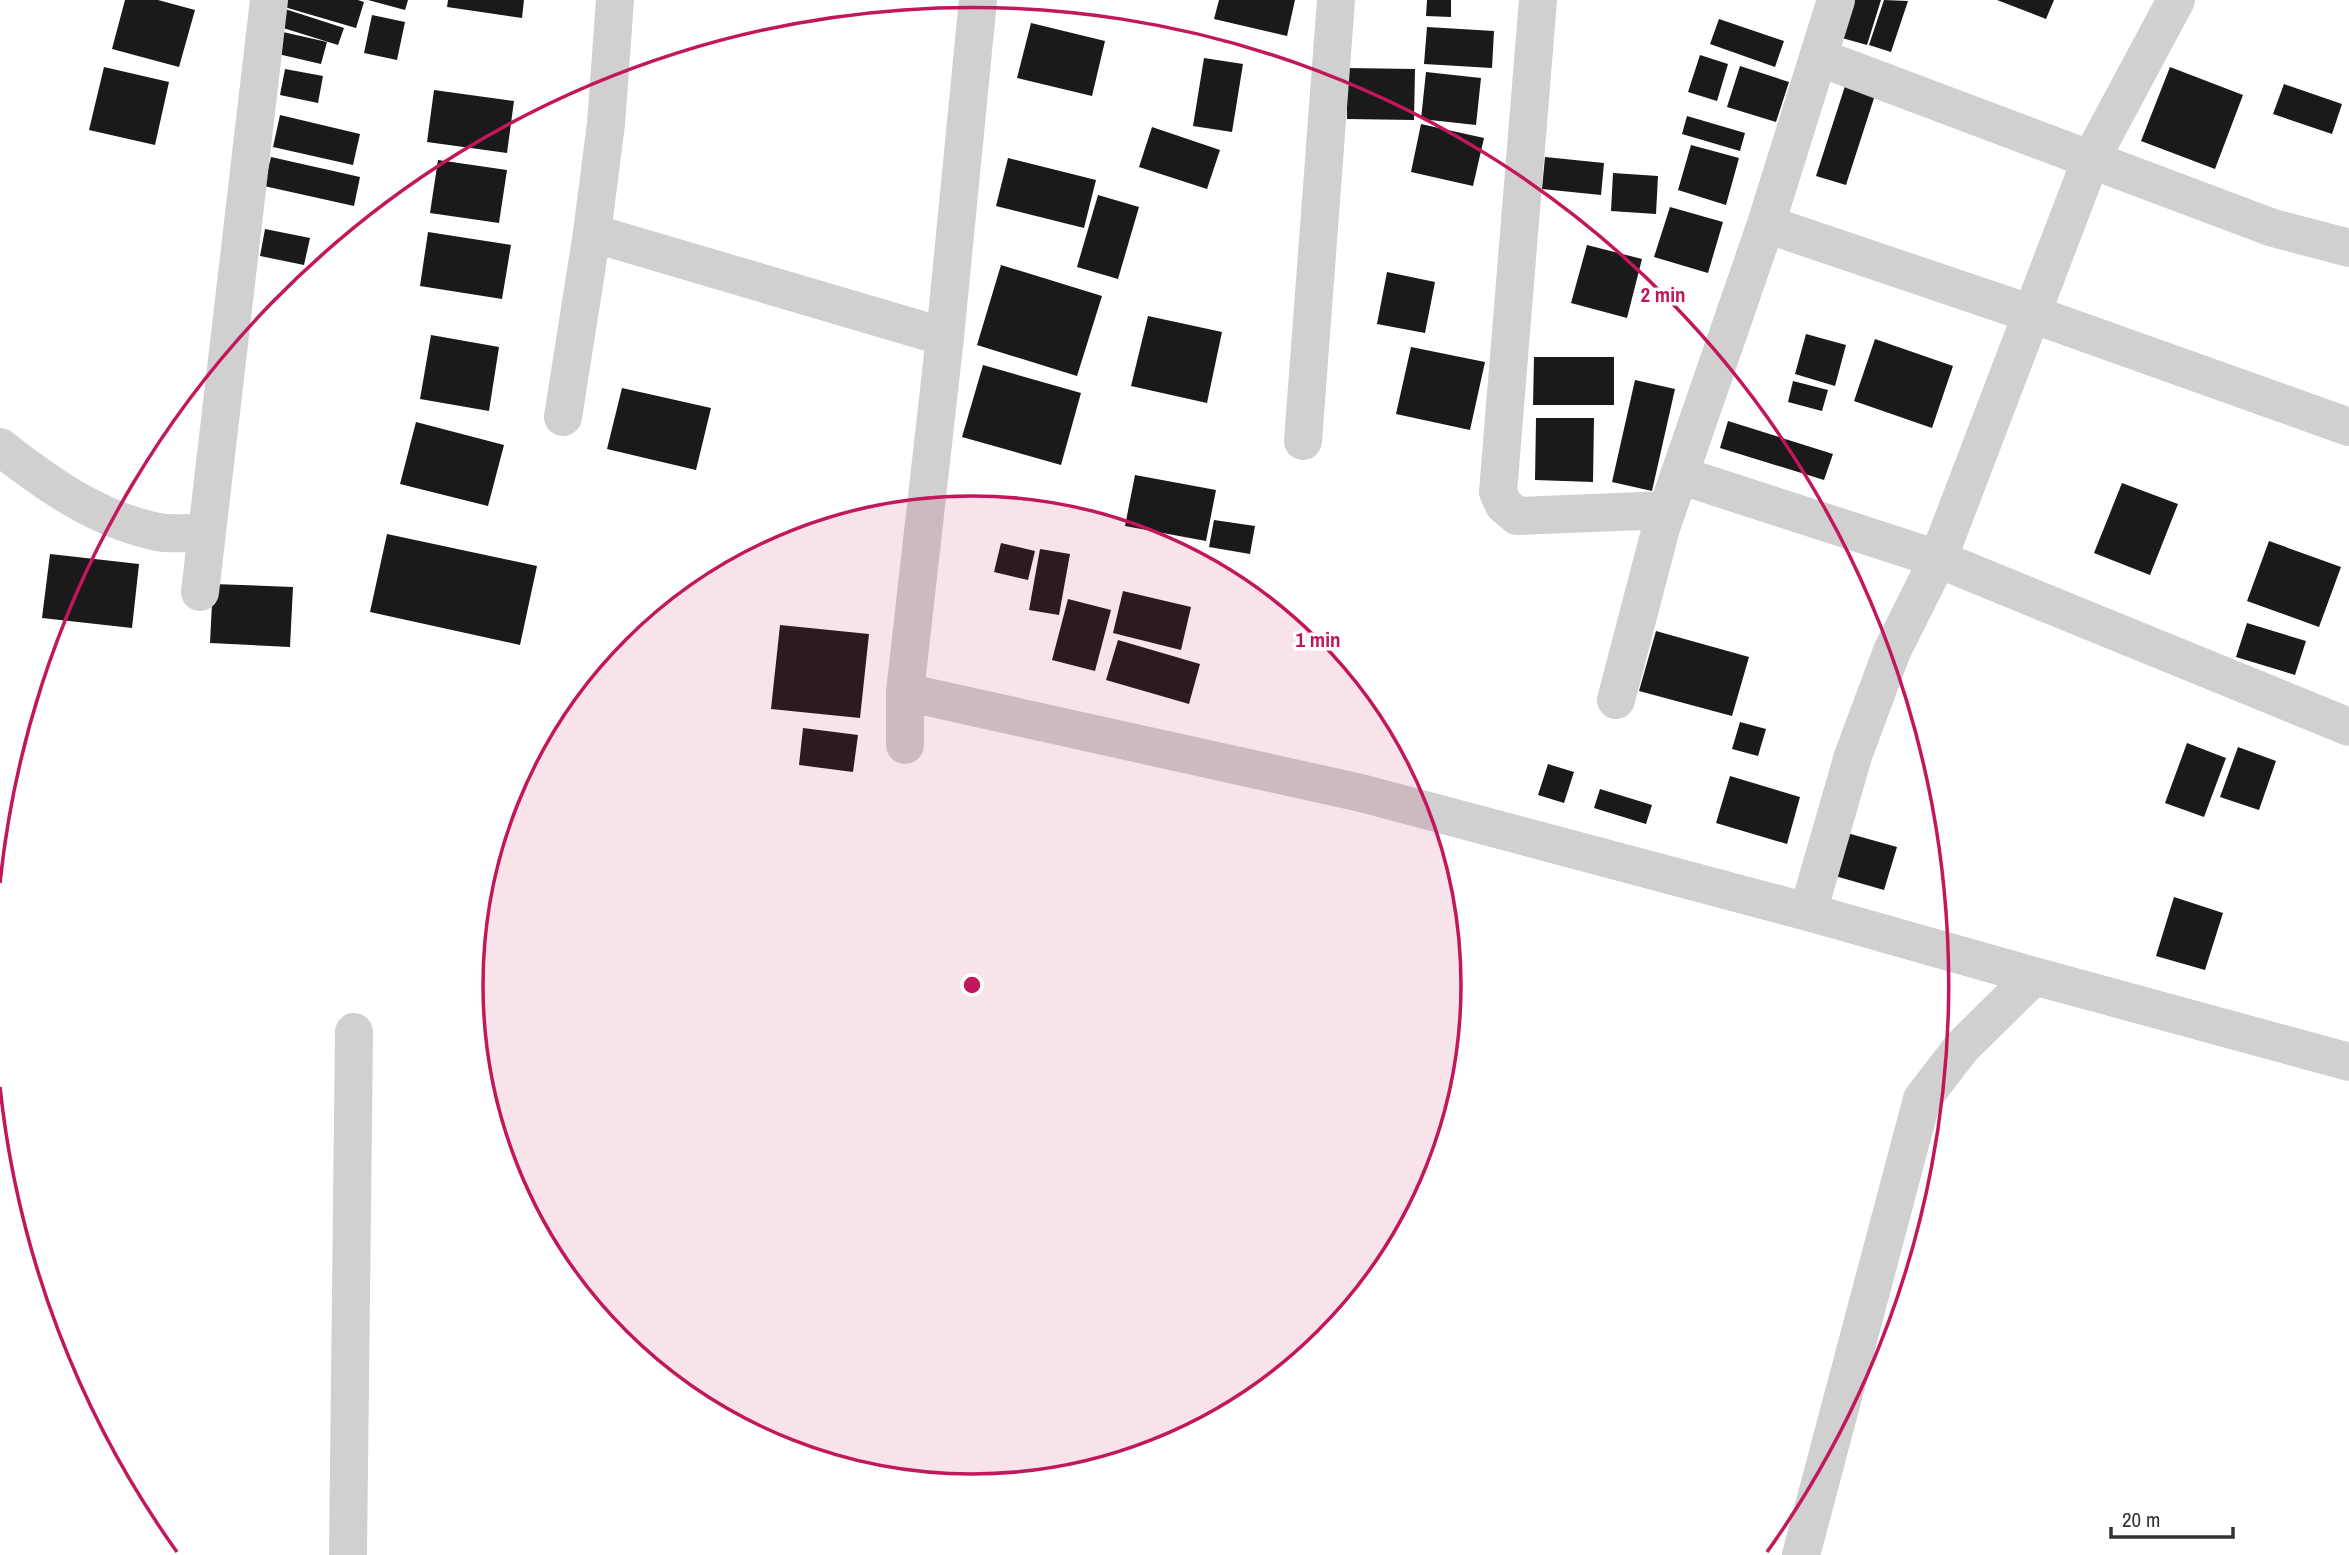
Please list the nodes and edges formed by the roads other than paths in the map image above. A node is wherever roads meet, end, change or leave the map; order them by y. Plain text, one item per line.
1 (269, 0) edge
2 (615, 0) edge
3 (978, 0) edge
4 (1336, 0) edge
5 (1538, 0) edge
6 (1836, 0) edge
7 (2176, 0) edge
8 (1818, 57) junction
9 (2091, 159) junction
10 (1766, 224) junction
11 (593, 233) junction
12 (2349, 248) edge
13 (2032, 314) junction
14 (945, 337) junction
15 (563, 417) dead end
16 (2349, 427) edge
17 (1303, 440) dead end
18 (0, 447) edge
19 (1673, 493) junction
20 (207, 533) junction
21 (1938, 559) junction
22 (200, 592) dead end
23 (905, 692) junction
24 (1616, 700) dead end
25 (2349, 727) edge
26 (905, 745) dead end
27 (1808, 912) junction
28 (2035, 976) junction
29 (354, 1032) dead end
30 (2349, 1062) edge
31 (348, 1555) edge
32 (1801, 1555) edge

1 - 20 street
2 - 11 street
3 - 14 street
4 - 17 street
5 - 19 street
6 - 8 street
7 - 9 street
8 - 9 street
8 - 10 street
9 - 12 street
9 - 13 street
10 - 13 street
10 - 19 street
11 - 14 street
11 - 15 street
13 - 16 street
13 - 21 street
14 - 23 street
18 - 20 street
19 - 21 street
19 - 24 street
20 - 22 street
21 - 25 street
21 - 27 street
23 - 26 street
23 - 27 street
27 - 28 street
28 - 30 street
28 - 32 street
29 - 31 street

